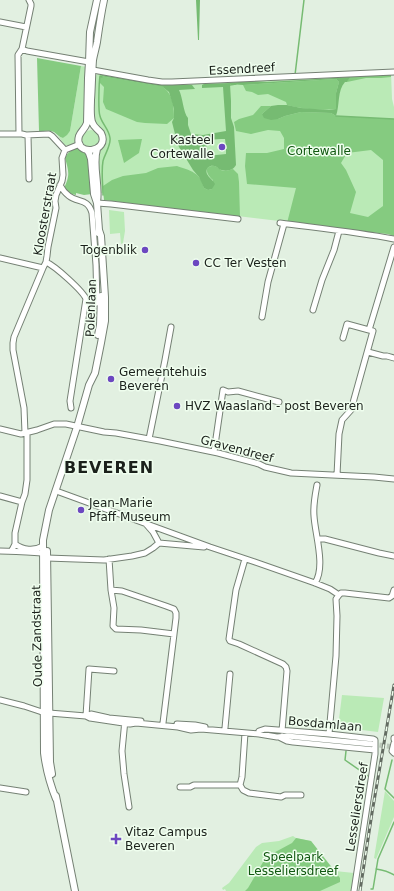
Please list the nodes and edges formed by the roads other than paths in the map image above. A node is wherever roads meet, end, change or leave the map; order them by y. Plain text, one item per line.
1 (29, 0) edge
2 (97, 0) edge
3 (104, 0) edge
4 (0, 22) edge
5 (26, 27) junction
6 (22, 49) junction
7 (90, 62) junction
8 (93, 70) junction
9 (394, 72) edge
10 (85, 128) junction
11 (95, 128) junction
12 (0, 134) edge
13 (19, 134) junction
14 (28, 135) junction
15 (80, 144) junction
16 (97, 149) junction
17 (65, 150) junction
18 (87, 150) junction
19 (29, 178) dead end
20 (60, 185) junction
21 (97, 203) junction
22 (238, 219) dead end
23 (339, 231) junction
24 (394, 239) edge
25 (394, 247) edge
26 (0, 258) edge
27 (46, 262) junction
28 (42, 268) junction
29 (86, 303) junction
30 (313, 310) dead end
31 (262, 317) dead end
32 (171, 327) dead end
33 (369, 330) junction
34 (343, 338) dead end
35 (368, 352) junction
36 (394, 358) edge
37 (278, 402) dead end
38 (71, 408) dead end
39 (77, 427) junction
40 (0, 429) edge
41 (26, 433) junction
42 (149, 439) junction
43 (214, 452) junction
44 (337, 475) junction
45 (394, 479) edge
46 (317, 485) dead end
47 (59, 492) dead end
48 (0, 496) edge
49 (22, 502) junction
50 (146, 524) junction
51 (46, 530) joint
52 (318, 539) junction
53 (192, 541) junction
54 (159, 543) junction
55 (15, 544) junction
56 (12, 550) junction
57 (0, 551) edge
58 (45, 554) junction
59 (394, 556) edge
60 (109, 559) junction
61 (245, 559) junction
62 (315, 583) junction
63 (110, 590) junction
64 (394, 590) edge
65 (339, 595) junction
66 (174, 634) junction
67 (114, 671) dead end
68 (230, 674) dead end
69 (0, 700) edge
70 (47, 713) junction
71 (86, 716) junction
72 (125, 721) junction
73 (163, 723) junction
74 (191, 727) junction
75 (225, 728) junction
76 (282, 730) junction
77 (259, 731) junction
78 (245, 733) junction
79 (329, 734) junction
80 (287, 736) junction
81 (277, 737) junction
82 (394, 743) edge
83 (371, 744) tunnel mouth
84 (375, 750) junction
85 (394, 753) edge
86 (240, 785) junction
87 (180, 787) dead end
88 (0, 788) edge
89 (26, 792) dead end
90 (301, 795) dead end
91 (129, 807) dead end
92 (75, 891) edge
93 (354, 891) edge

1 - 5 street
2 - 7 main road
3 - 8 main road
4 - 5 street
5 - 6 street
6 - 7 street
6 - 13 street
7 - 10 main road
8 - 9 street, Essendreef
8 - 11 main road
10 - 11 main road
10 - 15 main road
11 - 16 main road
12 - 13 street
13 - 14 street
14 - 17 street
14 - 19 street
15 - 17 street
15 - 18 main road
16 - 18 main road
16 - 21 main road
17 - 20 street, Kloosterstraat
18 - 21 main road, Polenlaan
20 - 27 street, Kloosterstraat
20 - 29 street, Polenlaan
21 - 22 street
21 - 39 main road, Polenlaan
23 - 24 street
23 - 30 street
23 - 31 street
25 - 33 street
26 - 28 street
27 - 28 street, Kloosterstraat
27 - 29 street
28 - 41 street, Kloosterstraat
29 - 38 street
32 - 42 street
33 - 34 street
33 - 35 street
35 - 36 street
35 - 44 street
37 - 43 street
39 - 41 street, Gravendreef
39 - 42 street, Gravendreef
39 - 51 main road, Polenlaan
40 - 41 street
41 - 49 street, Kloosterstraat
42 - 43 street, Gravendreef
43 - 44 street, Gravendreef
44 - 45 street, Gravendreef
46 - 52 street
47 - 50 street
48 - 49 street
49 - 55 street, Kloosterstraat
50 - 53 street
50 - 54 street
51 - 58 main road, Oude Zandstraat
52 - 59 street
52 - 62 street
53 - 54 street
53 - 61 street
54 - 60 street
55 - 56 street
55 - 58 street
56 - 57 street
56 - 58 street
58 - 60 street
58 - 70 main road, Oude Zandstraat
60 - 63 street
61 - 62 street
61 - 76 street
62 - 65 street
63 - 66 street
63 - 66 street
64 - 65 street
65 - 79 street
66 - 73 street
67 - 71 street
68 - 75 street
69 - 70 street, Bosdamlaan
70 - 71 street, Bosdamlaan
70 - 92 main road, Oude Zandstraat
71 - 72 street, Bosdamlaan
72 - 73 street, Bosdamlaan
72 - 74 street, Bosdamlaan
72 - 91 street
73 - 74 street, Bosdamlaan
74 - 75 street, Bosdamlaan
74 - 78 street, Bosdamlaan
75 - 77 street, Bosdamlaan
76 - 77 street, Bosdamlaan
76 - 79 street, Bosdamlaan
77 - 80 street, Bosdamlaan
78 - 81 street, Bosdamlaan
78 - 86 street
79 - 84 street, Bosdamlaan
80 - 81 street, Bosdamlaan
80 - 83 street, Bosdamlaan
81 - 84 street, Bosdamlaan
82 - 85 street
84 - 93 street, Lesseliersdreef
86 - 87 street
86 - 90 street
88 - 89 street

